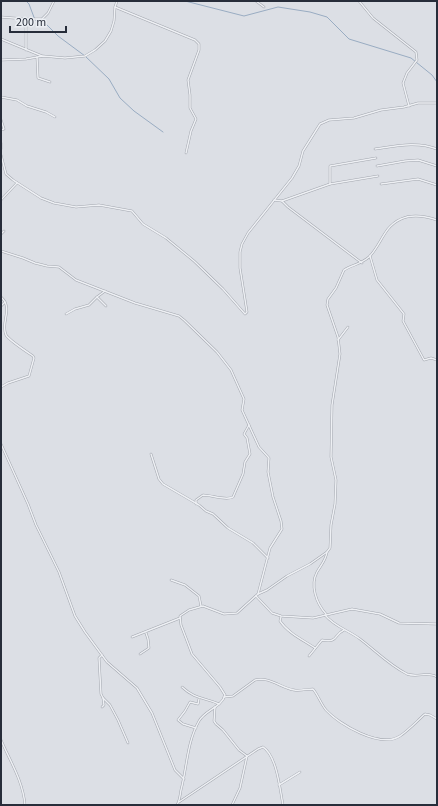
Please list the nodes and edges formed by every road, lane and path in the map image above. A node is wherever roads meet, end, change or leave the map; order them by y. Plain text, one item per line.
1 (54, 1) edge
2 (117, 1) edge
3 (256, 1) edge
4 (359, 1) edge
5 (115, 7) junction
6 (264, 7) dead end
7 (1, 17) edge
8 (26, 20) junction
9 (1, 40) edge
10 (26, 50) junction
11 (43, 56) junction
12 (37, 57) junction
13 (1, 60) edge
14 (50, 82) dead end
15 (1, 97) edge
16 (1, 101) edge
17 (437, 104) edge
18 (409, 106) junction
19 (55, 117) dead end
20 (1, 120) edge
21 (1, 130) edge
22 (1, 142) edge
23 (375, 149) dead end
24 (437, 149) edge
25 (1, 150) edge
26 (186, 153) dead end
27 (1, 155) edge
28 (376, 158) dead end
29 (377, 166) dead end
30 (437, 166) edge
31 (378, 176) dead end
32 (17, 182) junction
33 (330, 184) junction
34 (382, 184) dead end
35 (437, 184) edge
36 (1, 200) edge
37 (274, 200) junction
38 (282, 201) junction
39 (437, 220) edge
40 (4, 231) dead end
41 (1, 234) edge
42 (1, 251) edge
43 (370, 256) junction
44 (362, 263) junction
45 (104, 291) junction
46 (1, 297) edge
47 (98, 297) junction
48 (5, 302) junction
49 (1, 306) edge
50 (106, 306) dead end
51 (66, 314) dead end
52 (348, 327) dead end
53 (338, 340) junction
54 (437, 360) edge
55 (1, 387) edge
56 (249, 425) junction
57 (1, 444) edge
58 (151, 454) dead end
59 (196, 504) junction
60 (327, 552) junction
61 (268, 558) junction
62 (171, 580) dead end
63 (257, 595) junction
64 (201, 606) junction
65 (326, 615) junction
66 (281, 616) junction
67 (180, 618) junction
68 (437, 624) edge
69 (344, 630) junction
70 (146, 633) junction
71 (132, 637) dead end
72 (315, 648) junction
73 (140, 654) dead end
74 (102, 655) junction
75 (309, 656) dead end
76 (437, 677) edge
77 (182, 687) dead end
78 (224, 697) junction
79 (102, 698) junction
80 (199, 698) junction
81 (219, 704) junction
82 (215, 707) junction
83 (102, 708) dead end
84 (437, 719) edge
85 (196, 728) junction
86 (1, 740) edge
87 (128, 743) dead end
88 (247, 756) junction
89 (300, 772) dead end
90 (184, 779) junction
91 (279, 785) junction
92 (178, 802) junction
93 (25, 805) edge
94 (177, 805) edge
95 (232, 805) edge
96 (283, 805) edge

1 - 8 street
2 - 5 street
3 - 6 street
4 - 18 street
5 - 11 street
5 - 26 street
7 - 8 street
8 - 10 street
9 - 10 street
10 - 11 street
11 - 12 street
12 - 13 street
12 - 14 street
15 - 16 street
15 - 19 street
17 - 18 street
18 - 37 street
20 - 21 street
22 - 25 street
23 - 24 street
27 - 32 street
28 - 33 street
29 - 30 street
31 - 33 street
32 - 36 street
32 - 37 street
33 - 38 street
34 - 35 street
37 - 38 street
38 - 44 street
39 - 43 street
40 - 41 street
42 - 45 street
43 - 44 street
43 - 54 street
44 - 53 street
45 - 47 street
45 - 56 street
46 - 48 street
47 - 50 street
47 - 51 street
48 - 49 street
48 - 55 street
52 - 53 street
53 - 60 street
56 - 59 street
56 - 61 street
57 - 74 street
58 - 59 street
59 - 61 street
60 - 63 street
60 - 65 street
61 - 63 street
62 - 64 street
63 - 64 street
63 - 66 street
64 - 67 street
65 - 66 street
65 - 68 street
65 - 69 street
66 - 72 street
67 - 70 street
67 - 78 street
69 - 72 street
69 - 76 street
70 - 71 street
70 - 73 street
72 - 75 street
74 - 79 street
74 - 90 street
77 - 80 street
78 - 81 street
78 - 84 street
79 - 83 street
79 - 87 street
80 - 81 street
80 - 85 street
81 - 82 street
82 - 85 street
82 - 88 street
85 - 90 street
86 - 93 street
88 - 91 street
88 - 92 street
88 - 95 street
89 - 91 street
90 - 92 street
91 - 96 street
92 - 94 street

